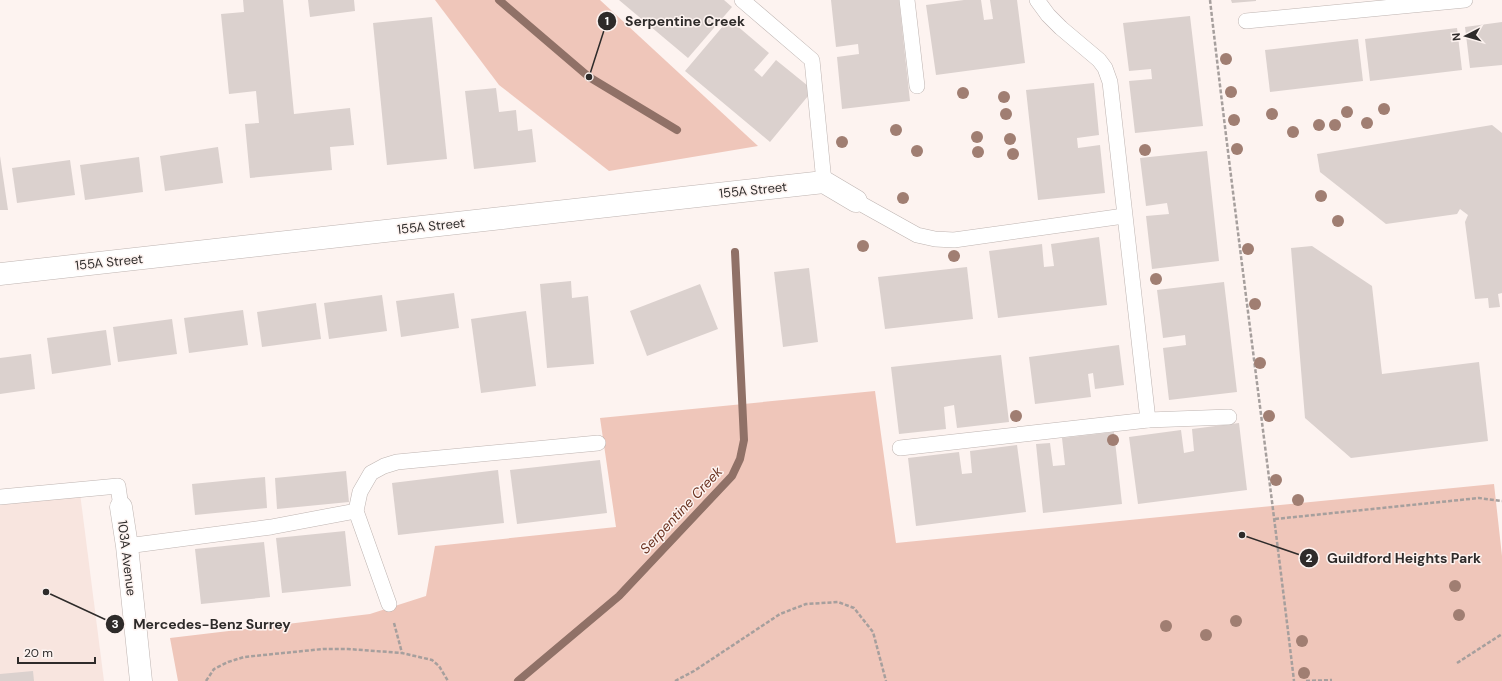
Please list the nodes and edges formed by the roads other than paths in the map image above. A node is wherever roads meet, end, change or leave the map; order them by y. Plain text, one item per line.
1 (742, 0) edge
2 (907, 0) edge
3 (1036, 0) edge
4 (1465, 0) edge
5 (1368, 4) edge
6 (1246, 21) dead end
7 (917, 86) dead end
8 (824, 182) junction
9 (856, 201) joint
10 (1124, 216) junction
11 (0, 274) edge
12 (1230, 418) dead end
13 (1148, 420) junction
14 (598, 443) dead end
15 (900, 448) dead end
16 (0, 497) edge
17 (121, 507) joint
18 (356, 511) junction
19 (127, 546) junction
20 (389, 604) road end
21 (141, 681) edge

1 - 8 lane
2 - 7 lane
3 - 10 lane
4 - 5 lane
5 - 6 lane
8 - 9 street
8 - 11 street, 155A Street
9 - 10 lane
10 - 13 lane
12 - 13 lane
13 - 15 lane
14 - 18 lane
16 - 17 lane
17 - 19 street, 103A Avenue
18 - 19 lane
18 - 20 lane
19 - 21 street, 103A Avenue

